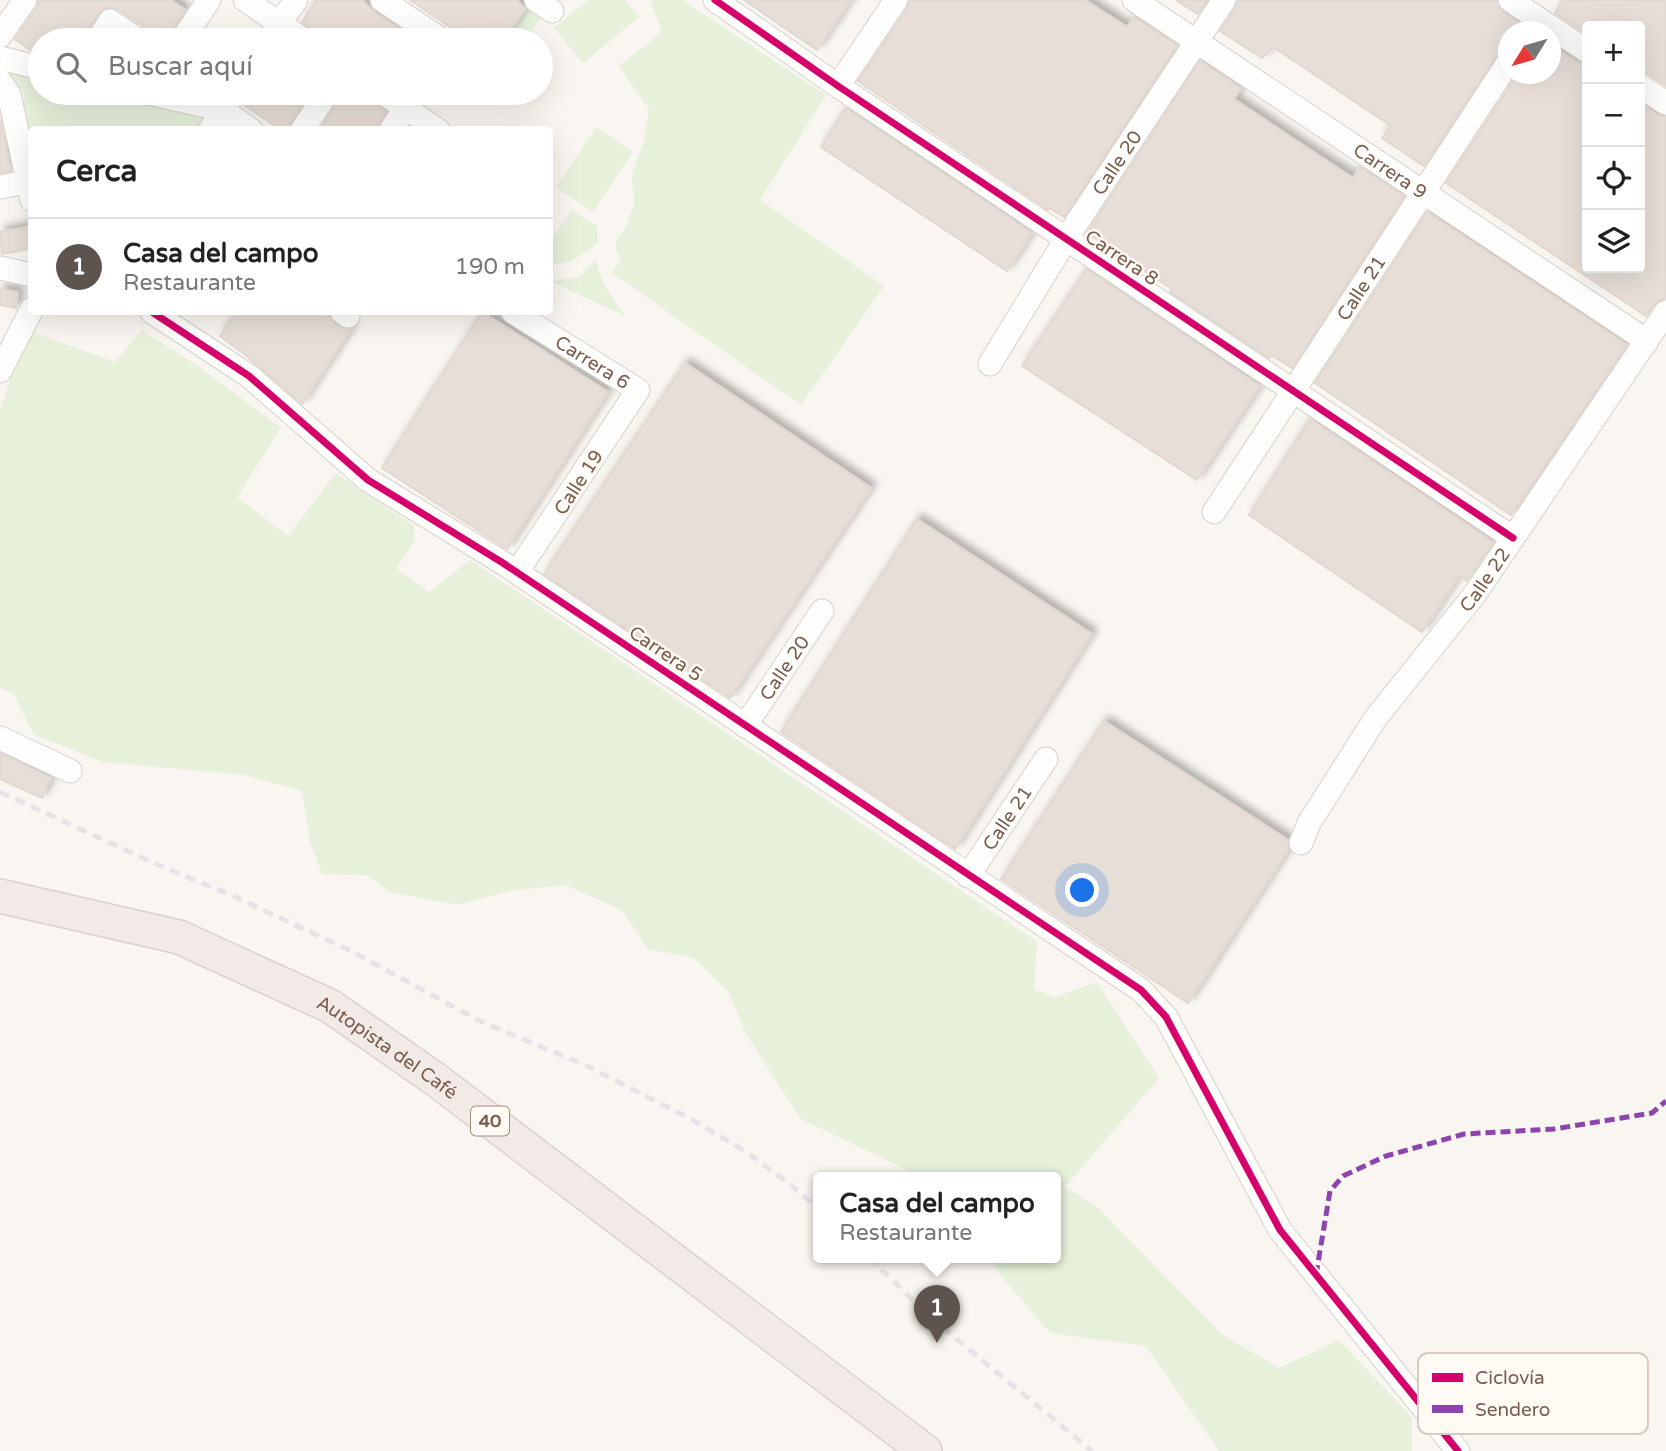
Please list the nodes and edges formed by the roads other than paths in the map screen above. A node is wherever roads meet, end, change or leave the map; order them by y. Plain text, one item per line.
1 (25, 0) edge
2 (209, 0) edge
3 (245, 0) edge
4 (296, 0) edge
5 (382, 0) edge
6 (715, 0) edge
7 (896, 0) edge
8 (1134, 0) edge
9 (1224, 0) edge
10 (1510, 0) edge
11 (1539, 17) edge
12 (106, 28) edge
13 (120, 28) edge
14 (190, 28) edge
15 (270, 28) edge
16 (277, 28) edge
17 (424, 28) edge
18 (0, 36) edge
19 (1197, 41) junction
20 (1582, 47) edge
21 (0, 58) edge
22 (28, 65) edge
23 (1498, 78) edge
24 (0, 81) edge
25 (838, 86) junction
26 (1645, 89) edge
27 (1666, 103) edge
28 (226, 105) edge
29 (232, 105) edge
30 (319, 105) edge
31 (401, 105) edge
32 (405, 108) junction
33 (213, 126) edge
34 (248, 126) edge
35 (305, 126) edge
36 (394, 126) edge
37 (432, 126) edge
38 (26, 148) edge
39 (28, 177) edge
40 (0, 187) edge
41 (28, 191) edge
42 (1424, 193) junction
43 (1066, 239) junction
44 (0, 268) edge
45 (28, 274) edge
46 (1666, 312) edge
47 (29, 315) edge
48 (157, 315) edge
49 (518, 315) edge
50 (1647, 341) junction
51 (990, 364) dead end
52 (0, 371) edge
53 (638, 390) joint
54 (1293, 391) junction
55 (1214, 512) dead end
56 (1513, 538) junction
57 (517, 572) junction
58 (822, 611) dead end
59 (745, 726) junction
60 (0, 738) edge
61 (1046, 759) dead end
62 (70, 771) dead end
63 (1301, 843) dead end
64 (968, 876) junction
65 (0, 896) edge
66 (1418, 1401) edge
67 (1444, 1434) edge
68 (925, 1451) edge
69 (1458, 1451) edge

1 - 18 street
2 - 14 street
3 - 15 street
4 - 16 street
5 - 17 street
6 - 25 street, Carrera 8
7 - 25 street
8 - 19 street, Carrera 9
9 - 19 street, Calle 20
10 - 11 street
11 - 20 street
12 - 13 street
19 - 42 street, Carrera 9
19 - 43 street, Calle 20
21 - 22 street
23 - 42 street, Calle 21
24 - 38 street
25 - 43 street, Carrera 8
26 - 27 street
28 - 33 street
29 - 34 street
30 - 35 street
31 - 32 street
32 - 36 street
32 - 37 street
38 - 39 street
40 - 41 street
42 - 50 street, Carrera 9
42 - 54 street, Calle 21
43 - 51 street, Calle 20
43 - 54 street, Carrera 8
44 - 45 street
46 - 50 street, Calle 22
47 - 52 street
48 - 57 street, Carrera 5
49 - 53 street, Carrera 6
50 - 56 street, Calle 22
53 - 57 street, Calle 19
54 - 55 street, Calle 21
54 - 56 street, Carrera 8
56 - 63 street, Calle 22
57 - 59 street, Carrera 5
58 - 59 street, Calle 20
59 - 64 street, Carrera 5
60 - 62 street
61 - 64 street, Calle 21
64 - 66 street, Carrera 5
65 - 68 highway, Autopista del Café / 40
67 - 69 street, Carrera 5

